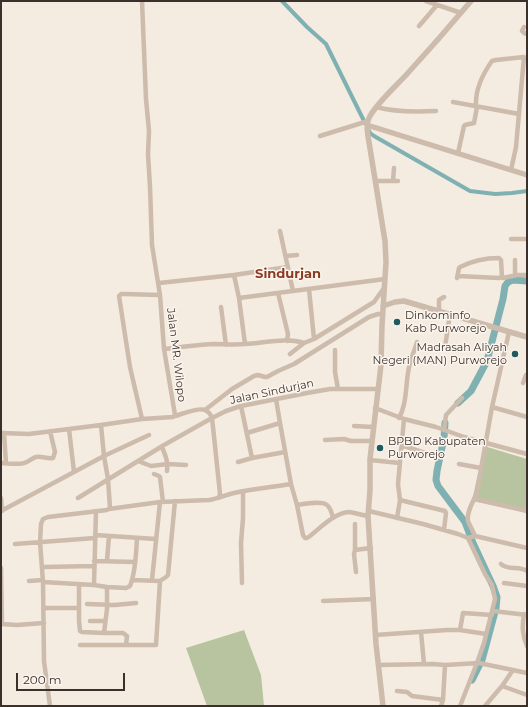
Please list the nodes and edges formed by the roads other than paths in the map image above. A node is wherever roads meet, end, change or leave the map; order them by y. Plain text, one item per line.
1 (142, 1) edge
2 (426, 1) edge
3 (471, 1) edge
4 (437, 5) junction
5 (461, 13) junction
6 (419, 26) dead end
7 (524, 27) dead end
8 (527, 34) edge
9 (453, 102) dead end
10 (476, 106) junction
11 (376, 107) junction
12 (436, 111) dead end
13 (519, 114) junction
14 (366, 125) junction
15 (320, 136) dead end
16 (458, 153) junction
17 (394, 168) dead end
18 (511, 170) junction
19 (527, 174) edge
20 (375, 181) junction
21 (280, 231) dead end
22 (511, 239) dead end
23 (527, 239) edge
24 (297, 255) dead end
25 (286, 256) junction
26 (514, 260) dead end
27 (288, 267) junction
28 (234, 275) junction
29 (515, 275) junction
30 (527, 275) edge
31 (502, 277) junction
32 (385, 279) junction
33 (159, 283) junction
34 (384, 288) junction
35 (309, 289) junction
36 (293, 291) junction
37 (278, 293) junction
38 (160, 295) junction
39 (444, 297) dead end
40 (239, 298) junction
41 (383, 306) junction
42 (221, 307) dead end
43 (439, 311) junction
44 (383, 314) junction
45 (450, 314) junction
46 (509, 332) junction
47 (527, 337) edge
48 (314, 339) junction
49 (287, 341) junction
50 (417, 342) dead end
51 (245, 344) junction
52 (304, 344) junction
53 (226, 345) junction
54 (435, 347) dead end
55 (164, 349) junction
56 (335, 350) dead end
57 (290, 354) dead end
58 (527, 369) edge
59 (526, 375) edge
60 (523, 383) dead end
61 (338, 389) junction
62 (378, 389) junction
63 (462, 398) dead end
64 (276, 399) junction
65 (241, 406) junction
66 (375, 408) junction
67 (492, 408) junction
68 (205, 410) junction
69 (175, 416) junction
70 (527, 417) edge
71 (212, 418) junction
72 (401, 418) junction
73 (142, 419) junction
74 (280, 423) junction
75 (101, 425) junction
76 (354, 426) dead end
77 (373, 427) junction
78 (69, 429) junction
79 (444, 430) junction
80 (50, 431) junction
81 (3, 433) edge
82 (247, 433) junction
83 (149, 435) dead end
84 (325, 440) dead end
85 (372, 440) junction
86 (486, 443) junction
87 (401, 445) junction
88 (162, 447) junction
89 (285, 452) junction
90 (527, 454) edge
91 (104, 456) junction
92 (438, 456) dead end
93 (252, 458) junction
94 (370, 460) junction
95 (138, 461) junction
96 (238, 462) dead end
97 (400, 462) junction
98 (4, 463) edge
99 (168, 464) junction
100 (459, 464) dead end
101 (186, 465) dead end
102 (481, 468) junction
103 (74, 472) junction
104 (167, 472) dead end
105 (154, 474) dead end
106 (108, 479) junction
107 (291, 484) junction
108 (243, 492) junction
109 (219, 497) junction
110 (1, 498) edge
111 (78, 498) dead end
112 (475, 499) junction
113 (400, 500) junction
114 (175, 501) junction
115 (162, 502) junction
116 (297, 505) junction
117 (109, 509) junction
118 (527, 510) edge
119 (1, 511) edge
120 (96, 511) junction
121 (369, 514) junction
122 (333, 518) junction
123 (397, 518) junction
124 (355, 524) dead end
125 (444, 530) junction
126 (109, 536) junction
127 (95, 537) junction
128 (471, 537) junction
129 (137, 538) junction
130 (156, 539) junction
131 (40, 542) junction
132 (15, 544) dead end
133 (371, 548) junction
134 (527, 548) edge
135 (355, 550) junction
136 (94, 561) junction
137 (107, 561) junction
138 (135, 562) junction
139 (501, 564) dead end
140 (94, 566) junction
141 (43, 567) junction
142 (1, 568) edge
143 (527, 571) edge
144 (356, 572) dead end
145 (132, 580) junction
146 (152, 580) junction
147 (29, 581) dead end
148 (43, 581) junction
149 (160, 581) junction
150 (242, 583) dead end
151 (504, 583) dead end
152 (80, 584) junction
153 (94, 585) junction
154 (527, 586) edge
155 (107, 587) junction
156 (374, 599) junction
157 (323, 601) dead end
158 (136, 603) dead end
159 (87, 604) dead end
160 (107, 605) junction
161 (44, 608) junction
162 (79, 608) junction
163 (494, 612) junction
164 (525, 614) edge
165 (90, 621) dead end
166 (105, 621) junction
167 (44, 623) junction
168 (2, 624) edge
169 (460, 630) junction
170 (104, 632) junction
171 (421, 632) junction
172 (486, 634) junction
173 (376, 635) junction
174 (80, 645) dead end
175 (126, 645) junction
176 (527, 646) edge
177 (480, 663) junction
178 (424, 664) junction
179 (378, 665) junction
180 (445, 665) junction
181 (513, 670) junction
182 (527, 672) edge
183 (502, 686) junction
184 (397, 691) dead end
185 (527, 695) edge
186 (443, 700) junction
187 (50, 706) edge
188 (383, 706) edge
189 (441, 706) edge
190 (460, 706) edge
191 (485, 706) edge

1 - 33 street, Jalan MR. Wilopo
2 - 4 street
3 - 5 street
4 - 5 street
4 - 6 street
5 - 11 street
7 - 8 street
9 - 10 street
10 - 13 street
10 - 13 street
10 - 16 street
11 - 12 street
11 - 14 street
13 - 18 street
14 - 15 street
14 - 16 street
14 - 20 street
16 - 18 street
17 - 20 street
18 - 19 street
20 - 32 street
21 - 25 street
22 - 23 street
24 - 25 street
25 - 27 street
26 - 29 street
27 - 28 street
27 - 36 street
28 - 33 street
28 - 40 street
29 - 30 street
29 - 31 street
31 - 31 street
32 - 34 street
32 - 35 street
33 - 38 street, Jalan MR. Wilopo
34 - 41 street
34 - 48 street
35 - 36 street
35 - 48 street
36 - 37 street
37 - 40 street
37 - 49 street
38 - 55 street, Jalan MR. Wilopo
38 - 73 street
39 - 43 street
40 - 51 street
41 - 43 street
41 - 44 street
42 - 53 street
43 - 45 street
44 - 62 street
44 - 68 street
45 - 46 street
45 - 54 street
46 - 47 street
46 - 67 street
48 - 52 street
49 - 51 street
49 - 52 street
50 - 72 street
51 - 53 street
52 - 57 street
53 - 55 street
55 - 69 street, Jalan MR. Wilopo
56 - 61 street
58 - 59 street
59 - 60 street
61 - 62 street, Jalan Sindurjan
61 - 64 street, Jalan Sindurjan
62 - 66 street
63 - 79 street
64 - 65 street, Jalan Sindurjan
64 - 74 street
65 - 71 street, Jalan Sindurjan
65 - 82 street
66 - 72 street
66 - 77 street
67 - 70 street
67 - 86 street
68 - 69 street
68 - 71 street
69 - 73 street, Jalan MR. Wilopo
71 - 88 street, Jalan Sindurjan
71 - 109 street
72 - 79 street
72 - 87 street
73 - 75 street, Jalan MR. Wilopo
74 - 82 street
74 - 89 street
75 - 78 street, Jalan MR. Wilopo
75 - 91 street
76 - 77 street
77 - 85 street
78 - 80 street, Jalan MR. Wilopo
78 - 103 street
79 - 86 street
80 - 81 street, Jalan MR. Wilopo
80 - 98 street
81 - 98 street
82 - 93 street
83 - 91 street
84 - 85 street
85 - 94 street
86 - 90 street
86 - 102 street
87 - 92 street
87 - 97 street
88 - 95 street, Jalan Sindurjan
88 - 99 street
89 - 93 street
89 - 107 street
91 - 103 street
91 - 106 street
93 - 96 street
94 - 97 street
94 - 121 street
95 - 99 street
95 - 106 street, Jalan Sindurjan
97 - 113 street
99 - 101 street
99 - 104 street
100 - 102 street
102 - 112 street
103 - 119 street
105 - 115 street
106 - 111 street, Jalan Sindurjan
106 - 117 street
107 - 108 street
107 - 116 street
108 - 109 street
108 - 150 street
109 - 114 street
110 - 119 street
112 - 118 street
112 - 128 street
113 - 123 street
113 - 125 street
114 - 115 street
114 - 149 street
115 - 117 street
115 - 130 street
116 - 122 street
116 - 122 street
117 - 120 street
120 - 127 street
120 - 131 street
121 - 122 street
121 - 123 street
121 - 133 street
123 - 125 street
124 - 135 street
125 - 128 street
126 - 127 street
126 - 129 street
126 - 137 street
127 - 131 street
127 - 136 street
128 - 134 street
128 - 163 street
129 - 130 street
129 - 138 street
130 - 146 street
131 - 132 street
131 - 141 street
133 - 135 street
133 - 156 street
135 - 144 street
136 - 137 street
136 - 140 street
137 - 138 street
138 - 145 street
139 - 143 street
140 - 141 street
140 - 153 street
141 - 148 street
142 - 168 street
145 - 146 street
145 - 155 street
146 - 149 street
147 - 148 street
148 - 152 street
148 - 161 street
149 - 175 street
151 - 154 street
152 - 153 street
152 - 162 street
153 - 155 street
155 - 160 street
156 - 157 street
156 - 173 street
158 - 160 street
159 - 160 street
160 - 166 street
161 - 162 street
161 - 167 street
162 - 170 street
163 - 164 street
163 - 169 street
163 - 172 street
164 - 176 street
165 - 166 street
166 - 170 street
167 - 168 street
167 - 187 street
169 - 171 street
169 - 172 street
170 - 175 street
171 - 173 street
171 - 178 street
172 - 177 street
173 - 179 street
174 - 175 street
177 - 180 street
177 - 181 street
177 - 190 street
178 - 179 street
178 - 180 street
179 - 188 street
180 - 186 street
181 - 182 street
181 - 183 street
183 - 185 street
183 - 191 street
184 - 186 street
186 - 189 street

